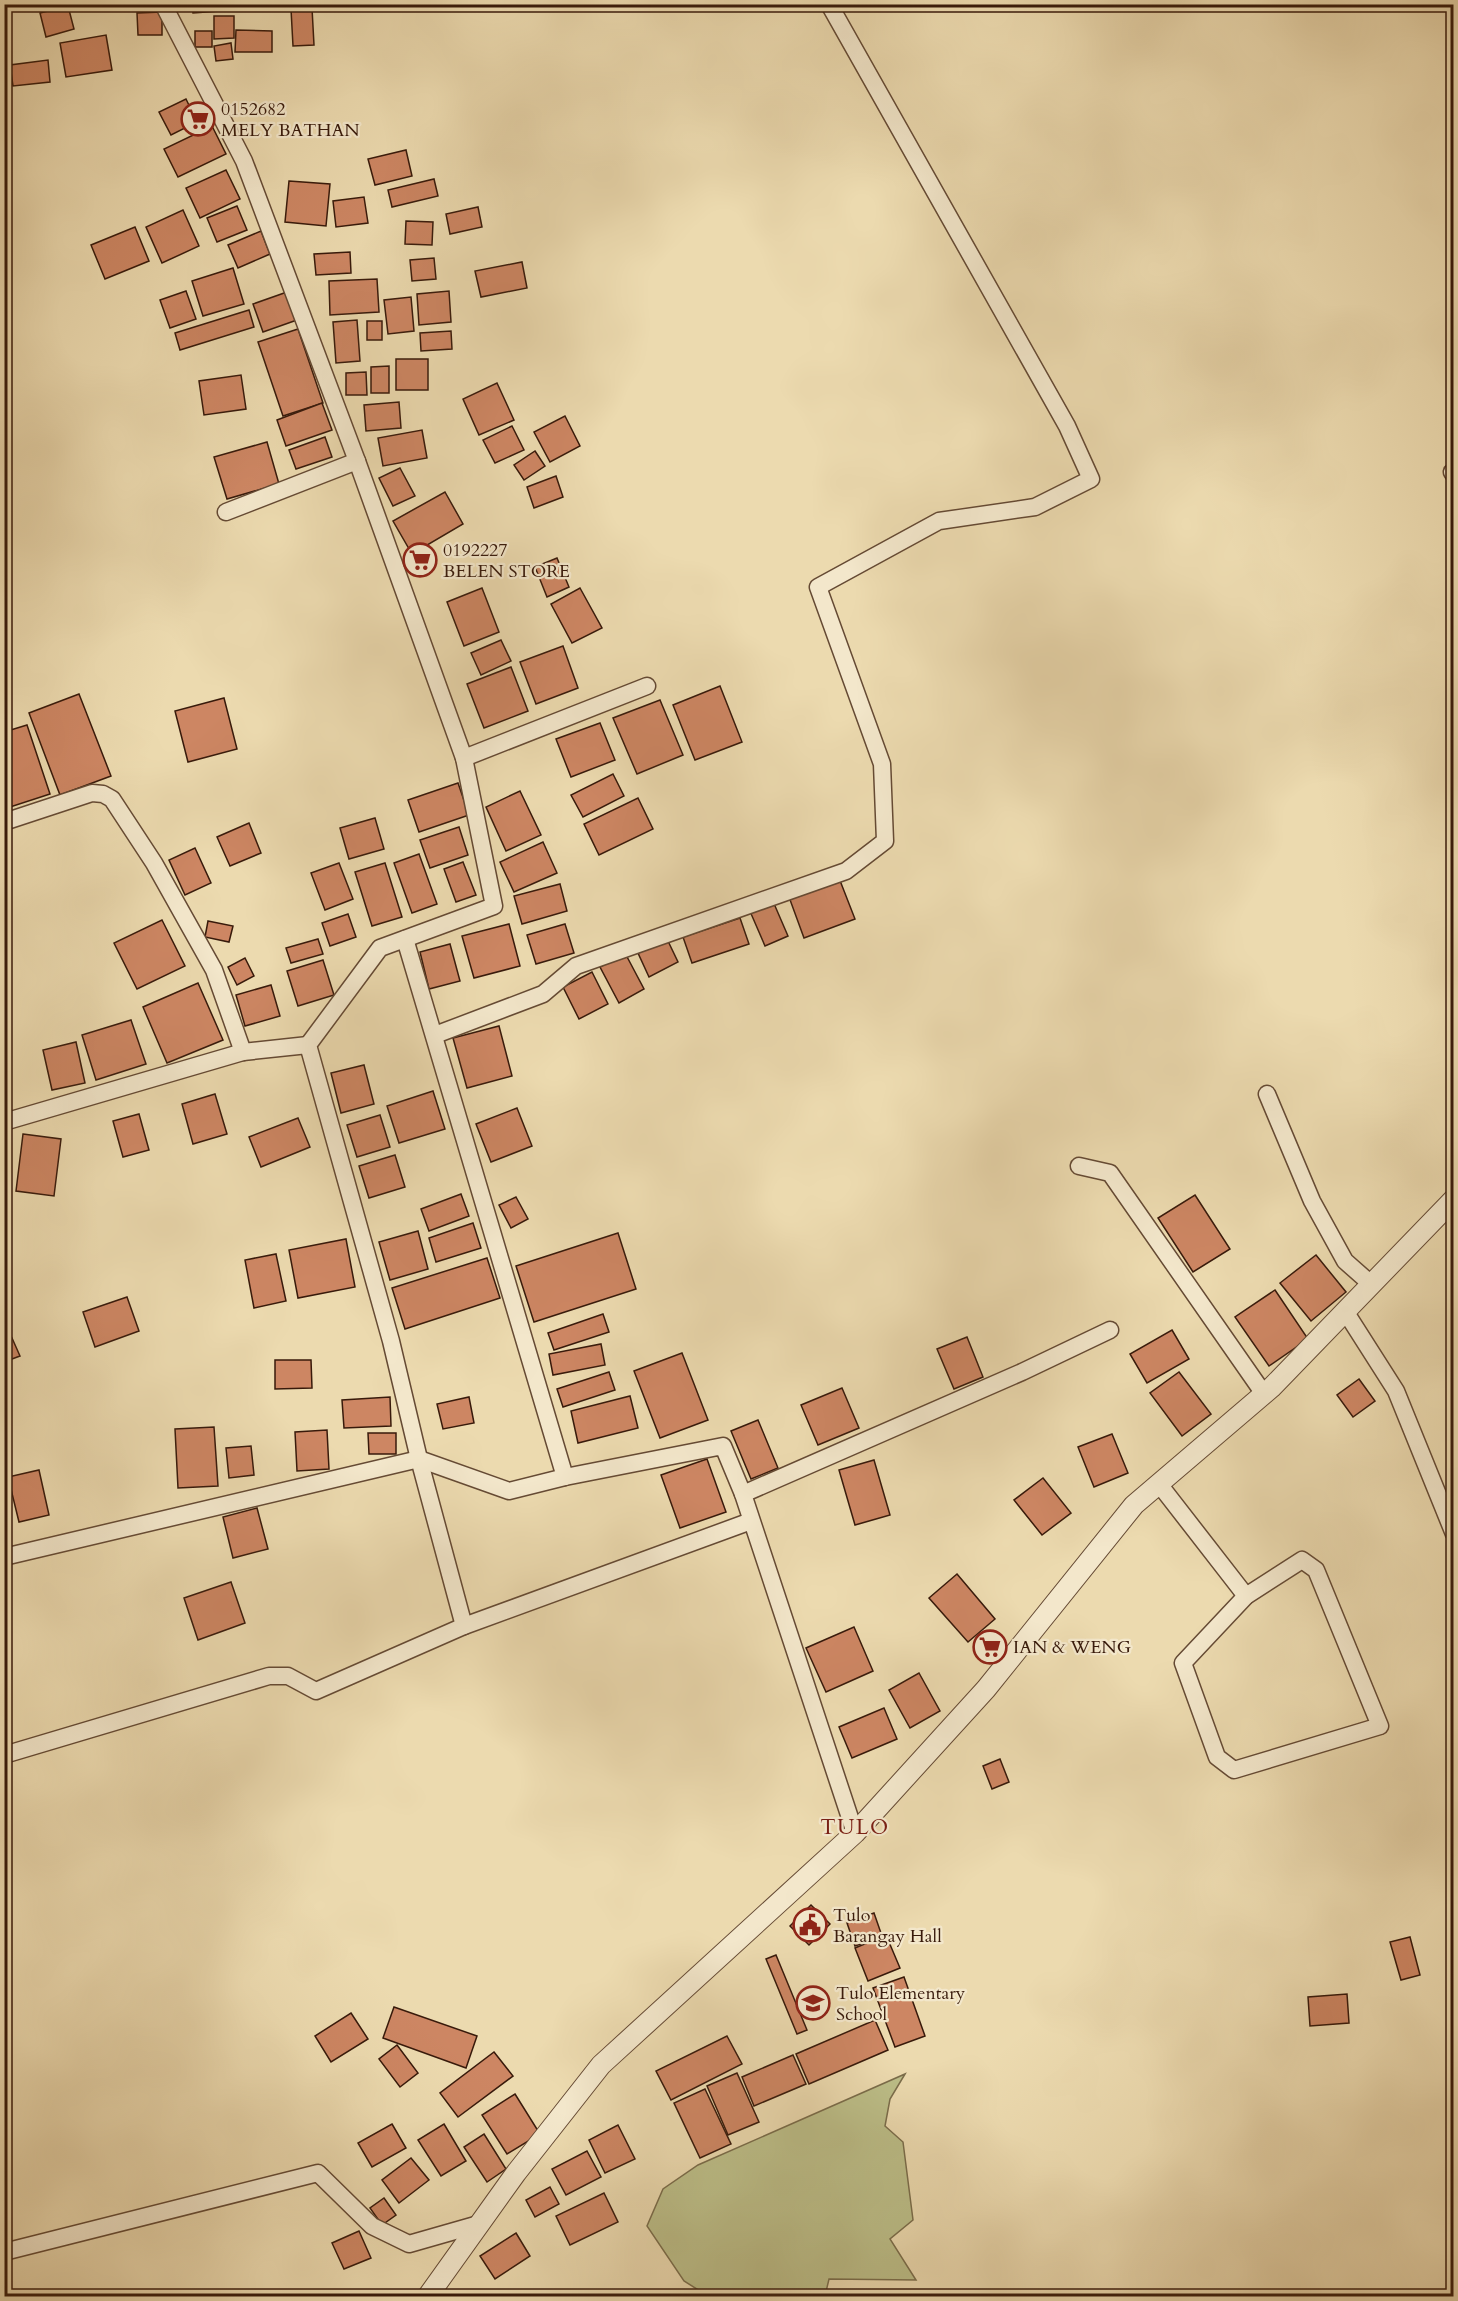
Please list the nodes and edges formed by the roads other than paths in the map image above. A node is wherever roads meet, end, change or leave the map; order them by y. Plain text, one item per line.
1 (162, 4) edge
2 (828, 4) edge
3 (357, 460) junction
4 (226, 512) dead end
5 (647, 686) dead end
6 (464, 758) junction
7 (4, 822) edge
8 (405, 939) junction
9 (435, 1035) junction
10 (308, 1045) junction
11 (243, 1052) junction
12 (1267, 1094) dead end
13 (4, 1122) edge
14 (1079, 1166) dead end
15 (1454, 1198) edge
16 (1371, 1284) junction
17 (1345, 1311) junction
18 (1110, 1330) dead end
19 (1264, 1394) junction
20 (419, 1460) junction
21 (565, 1477) junction
22 (1159, 1484) junction
23 (743, 1494) junction
24 (751, 1521) junction
25 (1454, 1534) edge
26 (4, 1557) edge
27 (1246, 1596) junction
28 (464, 1626) junction
29 (4, 1755) edge
30 (855, 1833) junction
31 (479, 2224) junction
32 (4, 2252) edge
33 (428, 2296) edge

1 - 3 street
2 - 9 street
3 - 4 street
3 - 6 street
5 - 6 street
6 - 8 street
7 - 11 street
8 - 9 street
8 - 10 street
9 - 21 street
10 - 11 street
10 - 20 street
11 - 13 street
12 - 16 street
14 - 19 street
15 - 16 street
16 - 17 street
17 - 19 street
17 - 25 street
18 - 23 street
19 - 22 street
20 - 21 street
20 - 26 street
20 - 28 street
21 - 23 street
22 - 27 street
22 - 30 street
23 - 24 street
24 - 28 street
24 - 30 street
27 - 27 street
28 - 29 street
30 - 31 street
31 - 32 street
31 - 33 street

